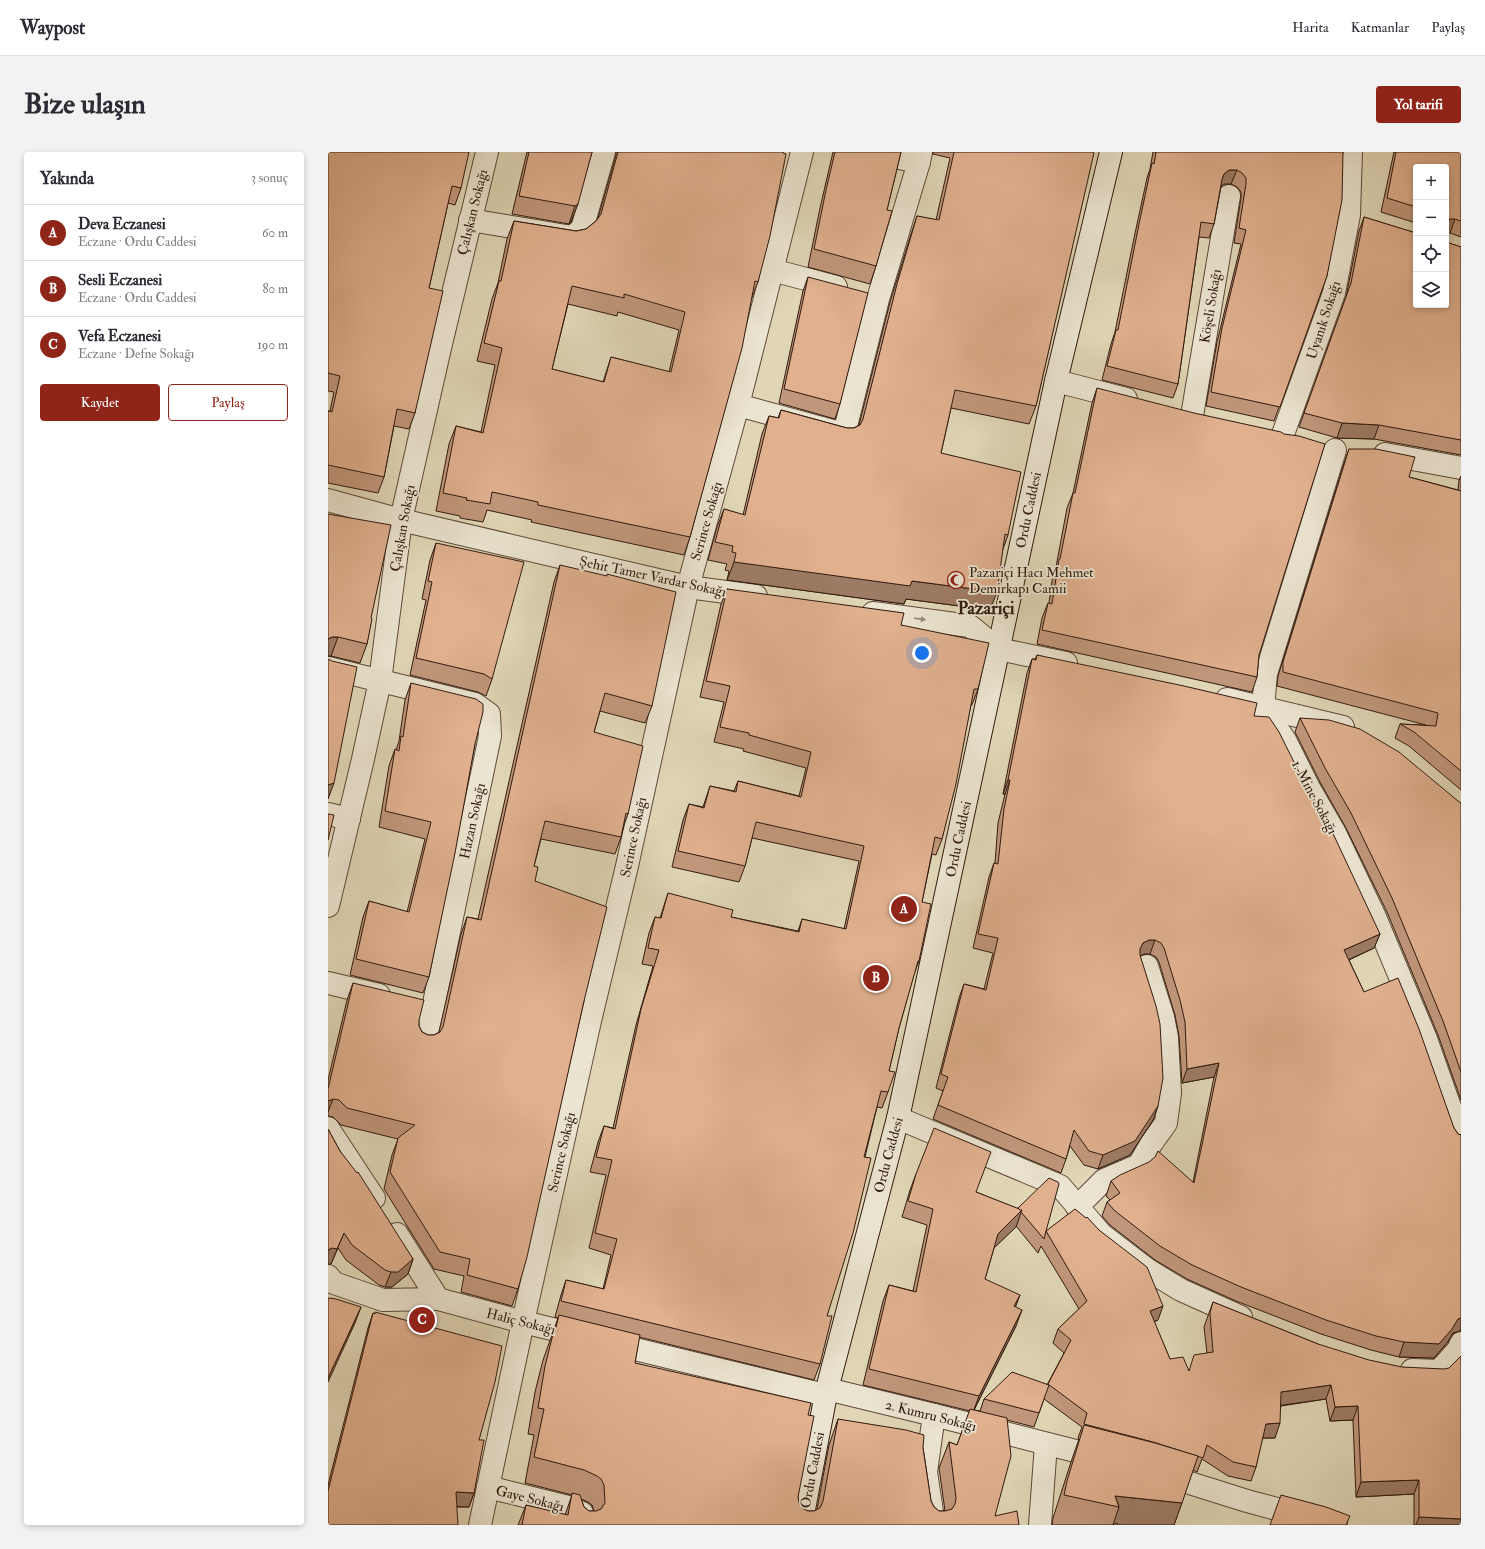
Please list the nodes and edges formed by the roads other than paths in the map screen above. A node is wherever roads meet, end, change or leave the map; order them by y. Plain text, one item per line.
1 (487, 152) edge
2 (604, 152) edge
3 (802, 152) edge
4 (869, 152) edge
5 (1111, 152) edge
6 (1351, 152) edge
7 (920, 157) edge
8 (1229, 196) dead end
9 (1349, 215) junction
10 (470, 220) junction
11 (1371, 222) edge
12 (772, 270) junction
13 (878, 299) junction
14 (1056, 381) junction
15 (1143, 403) edge
16 (738, 405) junction
17 (1171, 410) edge
18 (1192, 416) junction
19 (1214, 421) edge
20 (1259, 431) edge
21 (1282, 437) junction
22 (1320, 445) junction
23 (1461, 468) edge
24 (328, 500) edge
25 (401, 520) junction
26 (688, 587) junction
27 (774, 599) edge
28 (853, 610) edge
29 (998, 649) junction
30 (1082, 667) edge
31 (328, 668) edge
32 (380, 681) junction
33 (1212, 695) edge
34 (1263, 708) junction
35 (1360, 732) edge
36 (328, 814) edge
37 (349, 819) junction
38 (328, 906) edge
39 (1147, 966) dead end
40 (328, 983) edge
41 (433, 1008) junction
42 (425, 1040) edge
43 (898, 1118) junction
44 (328, 1128) edge
45 (1461, 1138) edge
46 (1078, 1207) junction
47 (330, 1287) edge
48 (438, 1300) junction
49 (523, 1322) junction
50 (1260, 1324) edge
51 (1461, 1343) edge
52 (1390, 1367) edge
53 (826, 1392) junction
54 (934, 1415) junction
55 (1046, 1444) junction
56 (1122, 1463) edge
57 (1144, 1468) edge
58 (488, 1487) junction
59 (480, 1525) edge
60 (584, 1525) edge
61 (801, 1525) edge
62 (934, 1525) edge
63 (1040, 1525) edge
64 (1336, 1525) edge

1 - 10 street, Çalışkan Sokağı
2 - 10 street
3 - 12 street, Serince Sokağı
4 - 7 street
5 - 14 street, Ordu Caddesi
6 - 9 street, Uyanık Sokağı
7 - 13 street
8 - 18 street, Köşeli Sokağı
9 - 11 street
9 - 21 street, Uyanık Sokağı
10 - 25 street, Çalışkan Sokağı
12 - 13 street
12 - 16 street, Serince Sokağı
13 - 16 street
14 - 15 street
14 - 29 street, Ordu Caddesi
16 - 26 street, Serince Sokağı
17 - 18 street
18 - 19 street
20 - 21 street
21 - 22 street
22 - 23 street
22 - 34 street
24 - 25 street, Şehit Tamer Vardar Sokağı
25 - 26 street, Şehit Tamer Vardar Sokağı
25 - 32 street, Çalışkan Sokağı
26 - 27 street, Şehit Tamer Vardar Sokağı
26 - 49 street, Serince Sokağı
28 -> 29 street
29 - 30 street
29 - 43 street, Ordu Caddesi
31 - 32 street
32 - 37 street, Çalışkan Sokağı
32 - 41 street, Hazan Sokağı
33 - 34 street
34 - 35 street
34 - 45 street, 1. Mine Sokağı
36 - 37 street
37 - 38 street, Çalışkan Sokağı
39 - 46 street
40 - 41 street
41 - 42 street, Hazan Sokağı
43 - 46 street
43 - 53 street, Ordu Caddesi
44 - 48 street
46 - 50 street
47 - 48 street, Haliç Sokağı
48 - 49 street, Haliç Sokağı
49 - 53 street, Haliç Sokağı
49 - 58 street, Serince Sokağı
51 - 52 street
53 - 54 street, 2. Kumru Sokağı
53 - 61 street, Ordu Caddesi
54 - 55 street, 2. Kumru Sokağı
54 - 62 street
55 - 56 street, 2. Kumru Sokağı
55 - 63 street
57 - 64 street
58 - 59 street, Serince Sokağı
58 - 60 street, Gaye Sokağı

